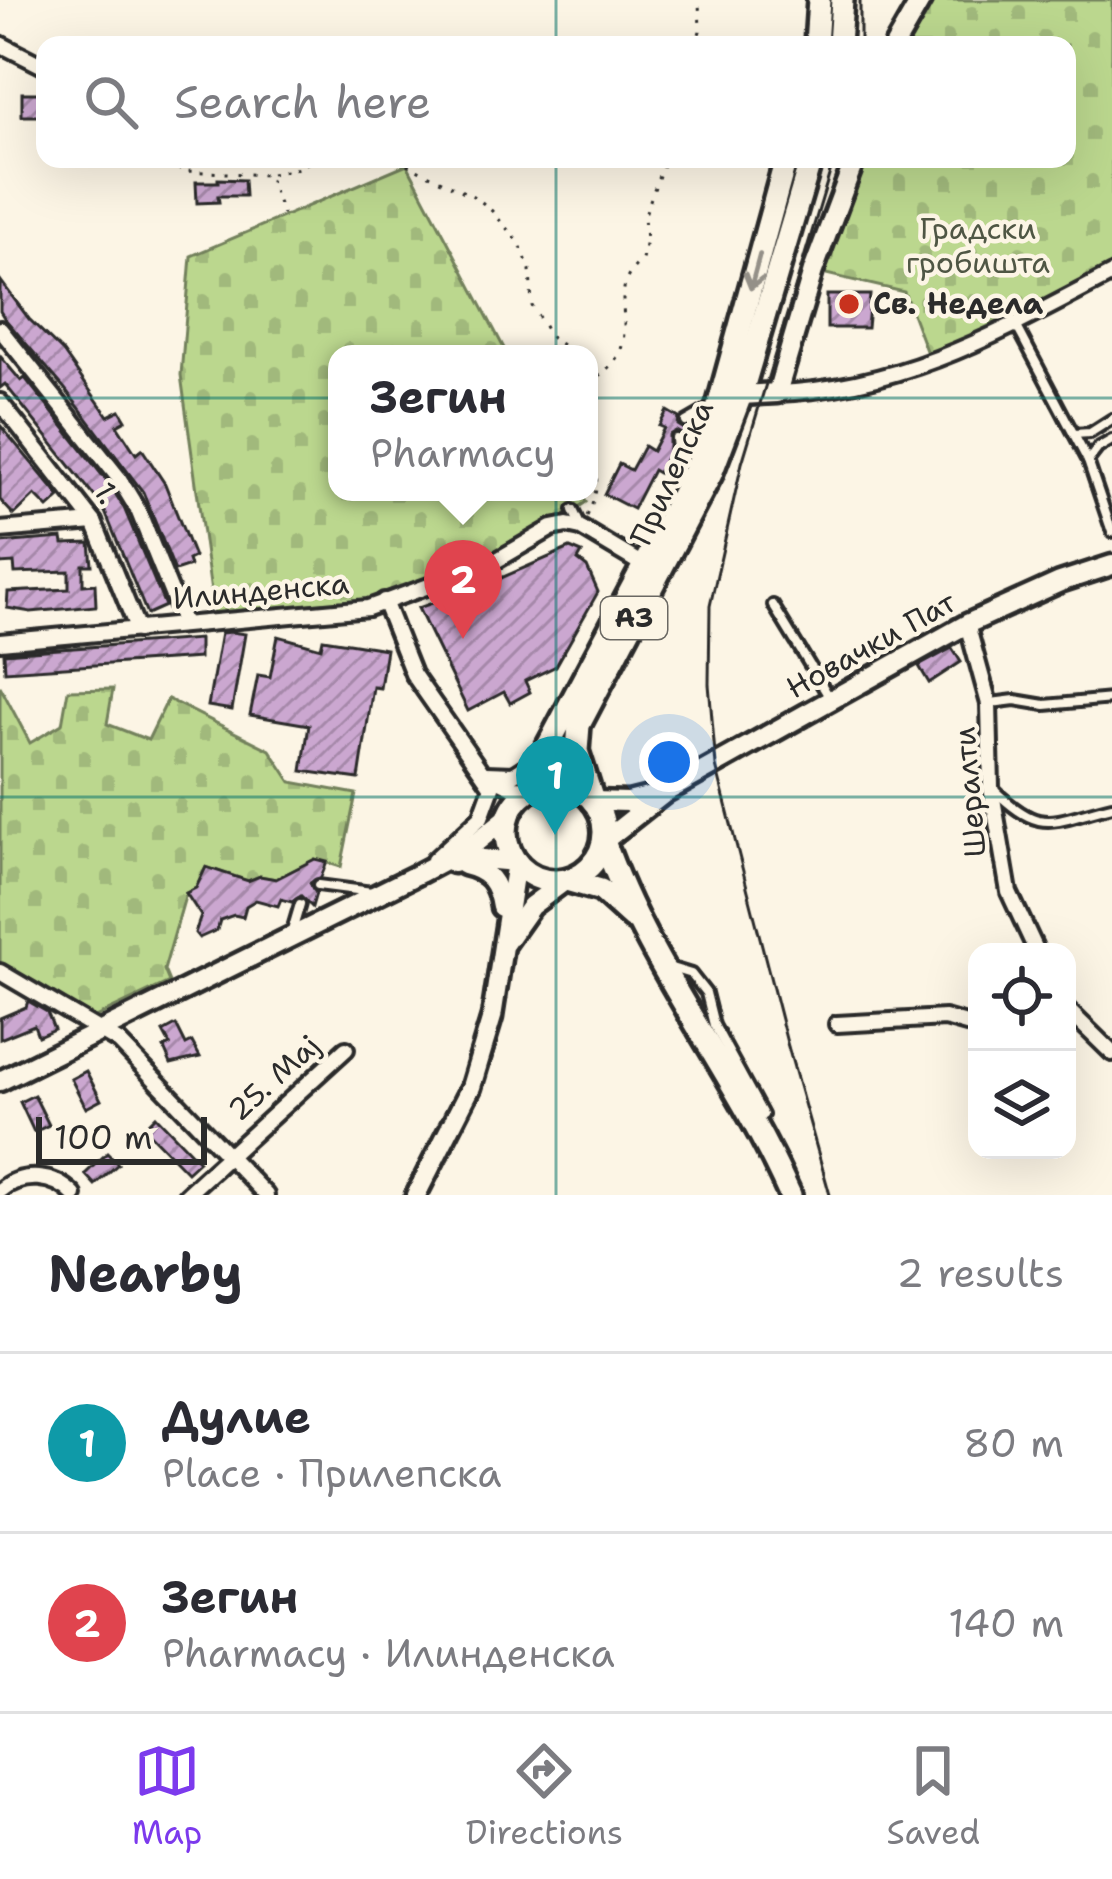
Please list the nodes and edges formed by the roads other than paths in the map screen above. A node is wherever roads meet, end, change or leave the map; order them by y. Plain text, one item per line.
1 (819, 0) edge
2 (842, 0) edge
3 (920, 0) edge
4 (817, 36) edge
5 (840, 36) edge
6 (901, 36) edge
7 (0, 44) edge
8 (36, 62) edge
9 (784, 168) edge
10 (808, 168) edge
11 (852, 168) edge
12 (1112, 274) edge
13 (1016, 325) junction
14 (0, 329) edge
15 (777, 393) junction
16 (741, 395) junction
17 (0, 402) edge
18 (719, 403) junction
19 (1112, 419) edge
20 (686, 422) dead end
21 (1074, 434) junction
22 (676, 439) dead end
23 (1112, 440) edge
24 (1088, 461) junction
25 (682, 494) junction
26 (573, 510) dead end
27 (94, 522) junction
28 (581, 528) junction
29 (0, 530) edge
30 (1112, 532) edge
31 (643, 565) junction
32 (1112, 565) edge
33 (384, 601) junction
34 (773, 605) dead end
35 (184, 624) junction
36 (968, 624) junction
37 (138, 630) junction
38 (0, 642) edge
39 (1112, 700) edge
40 (832, 701) junction
41 (989, 704) junction
42 (545, 751) junction
43 (489, 781) junction
44 (992, 787) junction
45 (531, 789) junction
46 (667, 792) junction
47 (604, 801) junction
48 (1112, 806) edge
49 (509, 816) junction
50 (624, 826) junction
51 (604, 841) junction
52 (516, 862) junction
53 (453, 863) junction
54 (614, 869) junction
55 (420, 873) junction
56 (566, 880) junction
57 (318, 885) dead end
58 (380, 892) junction
59 (300, 904) dead end
60 (641, 926) junction
61 (291, 936) junction
62 (503, 937) junction
63 (1033, 943) edge
64 (0, 971) edge
65 (62, 1010) junction
66 (1076, 1018) edge
67 (837, 1024) dead end
68 (968, 1024) edge
69 (103, 1034) junction
70 (714, 1041) junction
71 (346, 1049) dead end
72 (1112, 1053) edge
73 (59, 1054) junction
74 (0, 1081) edge
75 (763, 1115) dead end
76 (228, 1156) junction
77 (0, 1190) edge
78 (74, 1195) edge
79 (186, 1195) edge
80 (266, 1195) edge
81 (416, 1195) edge
82 (790, 1195) edge

1 - 4 main road
2 - 5 main road
3 - 6 main road
7 - 8 street
9 -> 18 main road, Прилепска / A3
10 - 16 main road, Прилепска / A3
11 - 15 main road
12 - 13 street
13 - 15 street
13 - 21 lane
14 - 35 street
15 - 16 main road
16 - 47 main road, Прилепска / A3
17 - 27 street, 1.
18 - 20 lane
18 - 25 main road, Прилепска / A3
19 - 21 lane
21 - 24 lane
22 - 25 lane
23 - 24 lane
24 - 30 lane
25 - 31 main road, Прилепска / A3
26 - 28 lane
27 - 29 street
27 - 37 street, 1.
28 - 31 street
28 - 33 street, Илинденска
31 - 42 main road, Прилепска / A3
32 - 36 main road, Новачки Пат
33 - 35 street, Илинденска
33 - 43 street
34 - 40 lane
35 - 37 street, Илинденска
36 - 40 main road, Новачки Пат
36 - 41 street, Шералти
37 - 38 street, Илинденска
39 - 41 lane
40 - 46 main road, Новачки Пат
41 - 44 street, Шералти
42 - 43 street
42 - 45 main road, Прилепска / A3
43 - 45 street
43 - 49 street
43 - 55 street
44 - 48 lane
44 - 63 street, Шералти
45 - 47 main road
45 - 49 main road, A3
46 - 47 main road
46 - 50 main road
47 - 51 main road, A3
49 - 52 main road
49 - 55 main road
50 - 51 main road
50 - 54 main road
51 - 54 main road, A3
51 - 56 main road
52 - 53 main road
52 - 56 main road, A3
52 - 62 main road
53 - 55 main road
53 - 62 main road
54 - 60 main road, A3
55 - 58 main road
56 - 60 main road, A3
56 - 62 main road
57 - 58 lane
58 - 61 main road
59 - 61 lane
60 - 70 main road, A3
61 - 69 main road
62 - 81 main road
64 - 65 street
65 - 69 street
65 - 73 street
66 - 72 street
67 - 68 street
69 - 73 main road
69 - 76 street
70 - 75 lane
70 - 82 main road, A3
71 - 76 street, 25. Мај
73 - 74 main road
76 - 79 street, 25. Мај
76 - 80 street
77 - 78 street

